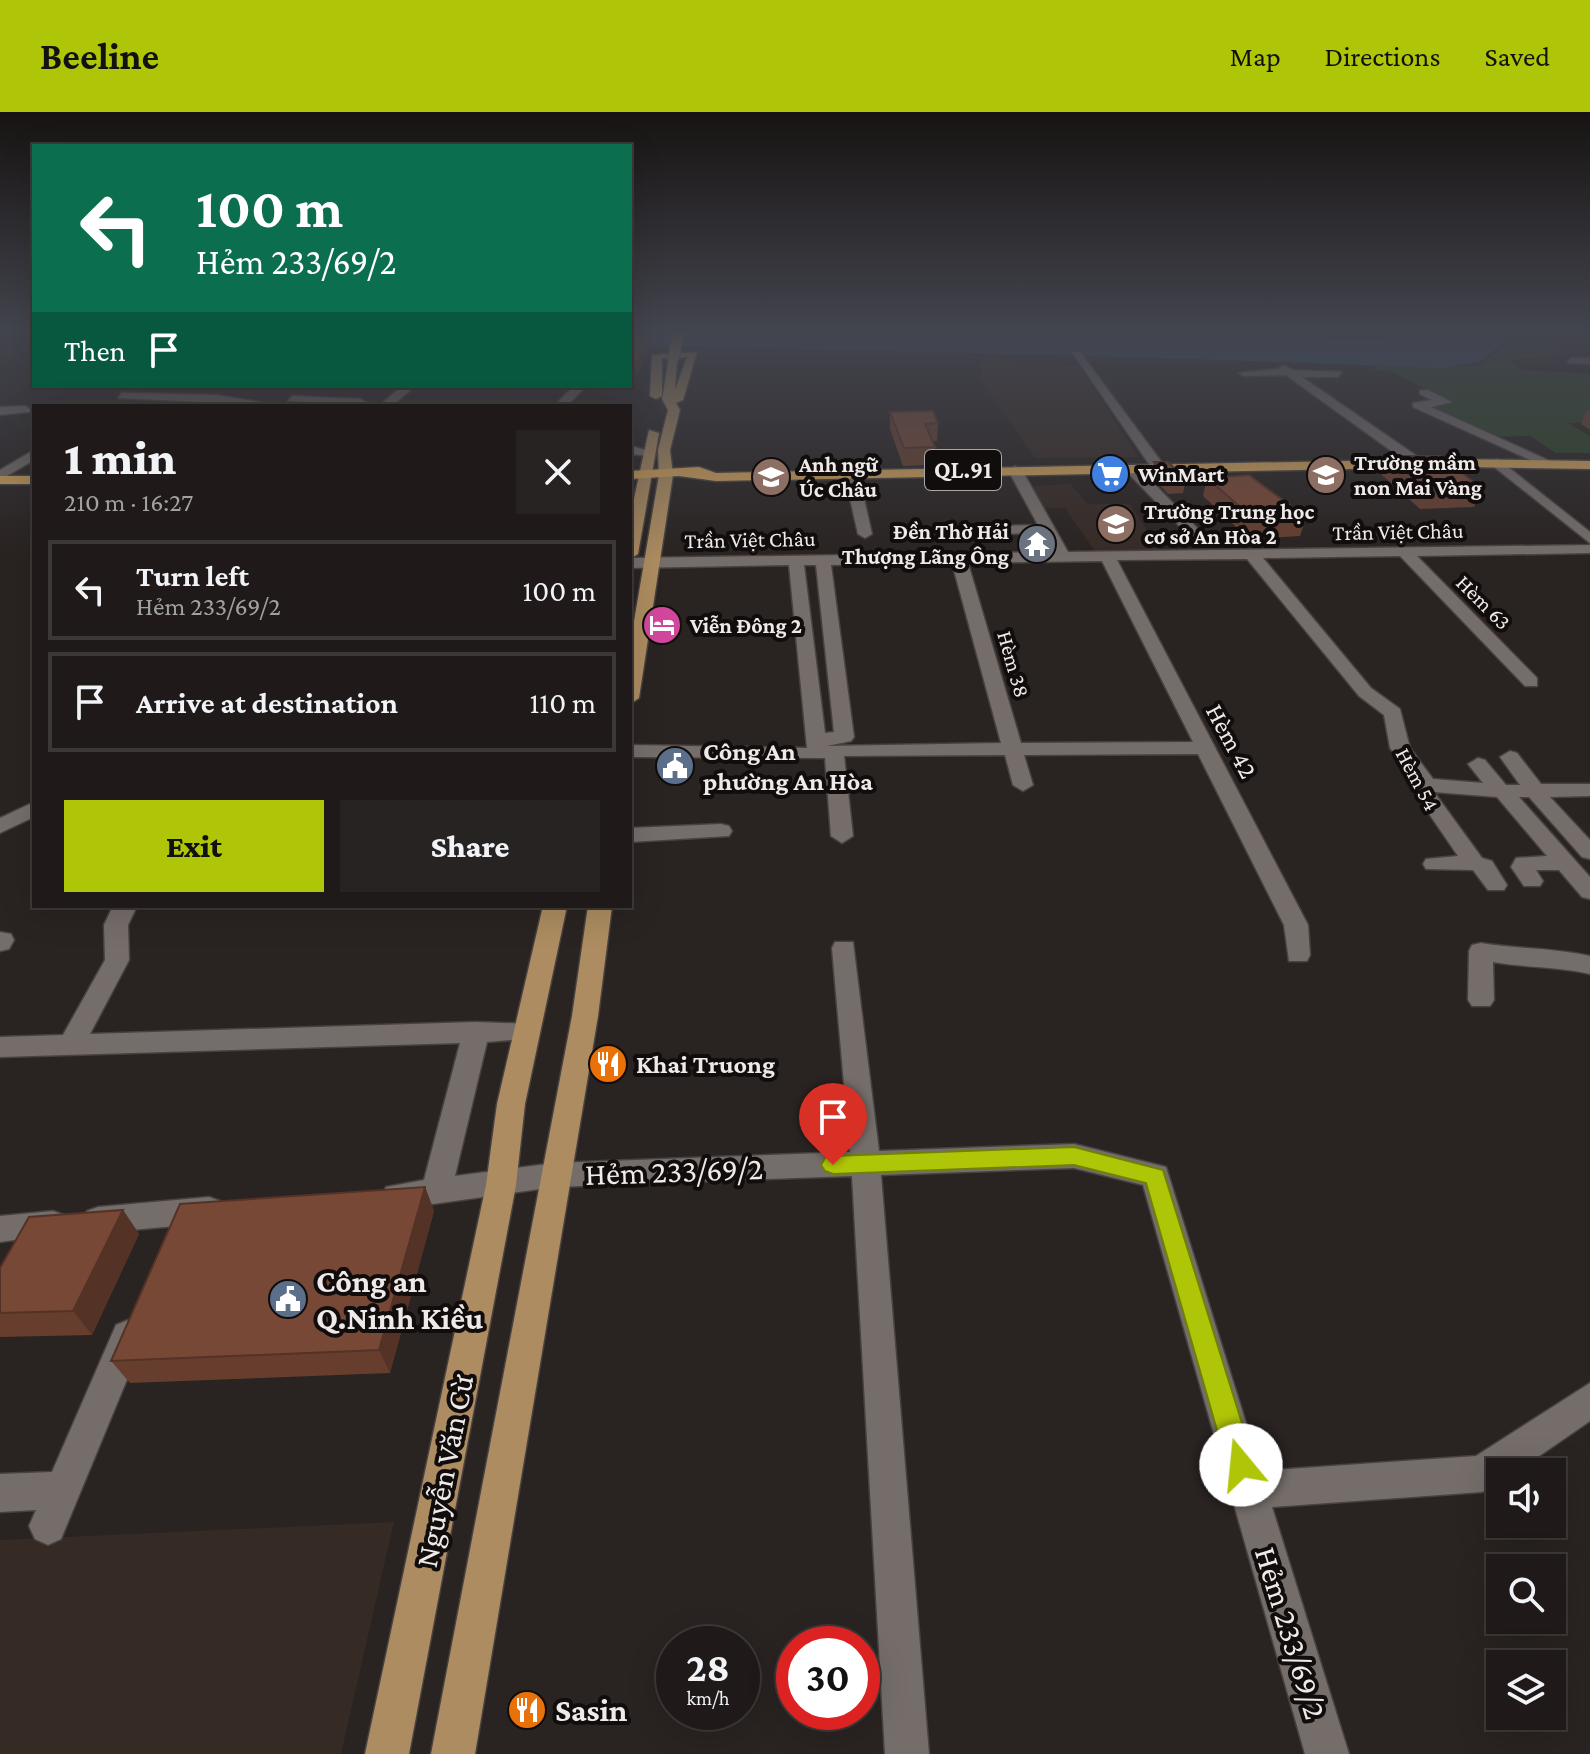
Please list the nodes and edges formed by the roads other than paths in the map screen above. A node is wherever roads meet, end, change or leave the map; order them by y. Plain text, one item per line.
1 (671, 405) joint
2 (656, 406) edge
3 (1113, 406) edge
4 (1336, 406) edge
5 (1418, 406) edge
6 (25, 410) dead end
7 (0, 411) edge
8 (656, 418) junction
9 (632, 450) edge
10 (649, 452) junction
11 (32, 455) edge
12 (1544, 461) junction
13 (1416, 462) junction
14 (1504, 463) junction
15 (1590, 463) edge
16 (1384, 464) junction
17 (1460, 464) junction
18 (1158, 467) junction
19 (1131, 468) junction
20 (1015, 470) junction
21 (851, 472) junction
22 (632, 475) edge
23 (648, 475) junction
24 (666, 475) junction
25 (0, 478) edge
26 (32, 480) edge
27 (1047, 529) junction
28 (990, 530) dead end
29 (865, 534) dead end
30 (1197, 536) dead end
31 (1590, 539) edge
32 (632, 545) edge
33 (1590, 549) edge
34 (1405, 553) junction
35 (1251, 554) junction
36 (1107, 556) junction
37 (1063, 557) junction
38 (959, 558) junction
39 (796, 560) junction
40 (823, 560) junction
41 (632, 563) edge
42 (651, 563) junction
43 (1531, 682) dead end
44 (632, 685) edge
45 (822, 747) junction
46 (1013, 748) junction
47 (1208, 748) junction
48 (632, 751) edge
49 (1510, 757) dead end
50 (1478, 764) dead end
51 (1023, 785) dead end
52 (1427, 785) junction
53 (1533, 790) junction
54 (1590, 790) edge
55 (1501, 791) junction
56 (32, 809) edge
57 (0, 827) edge
58 (721, 831) dead end
59 (632, 835) edge
60 (842, 836) dead end
61 (1590, 852) edge
62 (1474, 863) junction
63 (1564, 863) junction
64 (1434, 864) dead end
65 (1532, 881) dead end
66 (1496, 885) dead end
67 (1590, 892) edge
68 (124, 908) edge
69 (555, 908) edge
70 (600, 908) edge
71 (844, 948) dead end
72 (1298, 955) dead end
73 (1590, 965) edge
74 (1481, 1000) dead end
75 (527, 1031) junction
76 (476, 1032) junction
77 (73, 1042) junction
78 (0, 1047) edge
79 (863, 1164) junction
80 (555, 1175) junction
81 (501, 1185) junction
82 (436, 1192) junction
83 (365, 1198) edge
84 (242, 1208) edge
85 (0, 1229) edge
86 (140, 1307) edge
87 (1590, 1400) edge
88 (62, 1490) junction
89 (1248, 1490) junction
90 (0, 1493) edge
91 (48, 1526) dead end
92 (387, 1754) edge
93 (453, 1754) edge
94 (907, 1754) edge
95 (1327, 1754) edge

1 - 8 main road
1 - 24 main road
2 - 8 main road
3 - 18 street
4 - 13 street
5 - 12 street
6 - 7 street
8 - 10 main road
9 - 10 street
10 - 23 main road
11 - 25 street
12 - 14 highway, QL.91
12 - 15 highway, QL.91
13 - 16 highway, QL.91
13 - 17 highway, QL.91
14 - 15 highway, QL.91
14 - 17 highway, QL.91
14 - 31 street
16 - 17 highway, QL.91
16 - 18 highway, QL.91
18 - 19 highway, QL.91
19 - 20 highway, QL.91
19 - 30 street
20 - 21 highway, QL.91
20 - 27 street
21 - 24 highway, QL.91
21 - 29 street
22 - 23 highway, QL.91
23 - 24 highway, QL.91
23 - 32 main road
24 - 42 main road
25 - 26 highway
27 - 28 street
27 - 37 street
33 - 34 street, Trần Việt Châu
34 - 35 street, Trần Việt Châu
34 - 43 street, Hèm 63
35 - 36 street, Trần Việt Châu
35 - 52 street, Hèm 54
36 - 37 street, Trần Việt Châu
36 - 47 street, Hèm 42
37 - 38 street, Trần Việt Châu
38 - 40 street, Trần Việt Châu
38 - 46 street, Hèm 38
39 - 40 street, Trần Việt Châu
39 - 42 street, Trần Việt Châu
39 - 45 street
40 - 45 street
41 - 42 street, Trần Việt Châu
42 - 44 main road
45 - 46 street
45 - 48 street
45 - 60 street
46 - 47 street
46 - 51 street, Hèm 38
47 - 72 street, Hèm 42
49 - 53 street
50 - 55 street
52 - 55 street
52 - 62 street, Hèm 54
53 - 54 street
53 - 55 street
53 - 61 street
55 - 63 street
56 - 57 street
58 - 59 street
62 - 64 street
62 - 66 street
63 - 65 street
63 - 67 street
68 - 77 street
69 - 75 main road, Nguyễn Văn Cừ
70 - 80 main road, Nguyễn Văn Cừ
71 - 79 street
73 - 74 street
75 - 76 street
75 - 81 main road, Nguyễn Văn Cừ
76 - 77 street
76 - 82 street
77 - 78 street
79 - 80 street, Hẻm 233/69/2
79 - 89 street, Hẻm 233/69/2
79 - 94 street
80 - 81 street, Hẻm 233/69/2
80 - 93 main road, Nguyễn Văn Cừ
81 - 82 street, Hẻm 233/69/2
81 - 92 main road, Nguyễn Văn Cừ
82 - 83 street, Hẻm 233/69/2
84 - 85 street
86 - 88 street
87 - 89 street
88 - 90 street
88 - 91 street
89 - 95 street, Hẻm 233/69/2

